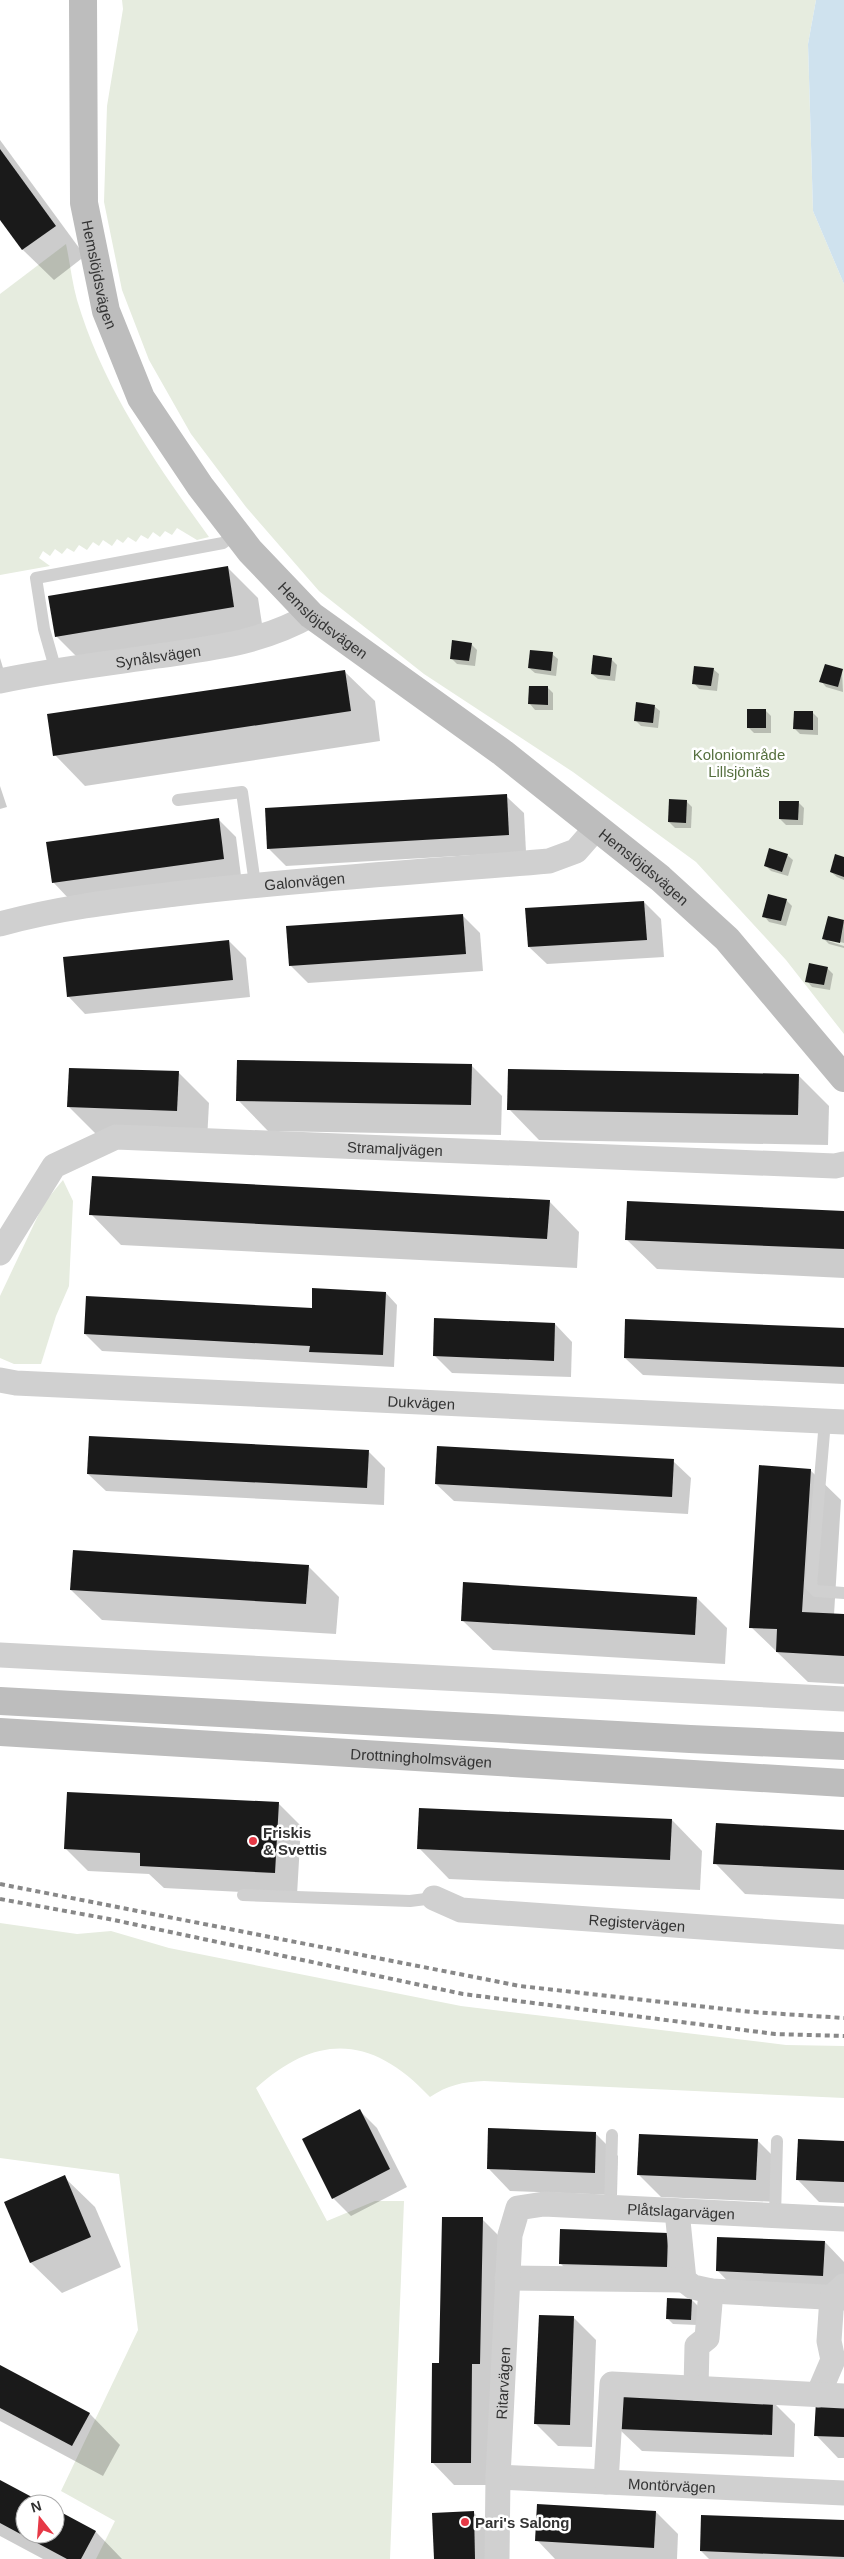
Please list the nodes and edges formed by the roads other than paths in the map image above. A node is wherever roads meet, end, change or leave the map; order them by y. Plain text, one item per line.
1 (83, 0) edge
2 (236, 533) junction
3 (311, 615) junction
4 (56, 671) junction
5 (0, 681) edge
6 (178, 800) dead end
7 (597, 827) junction
8 (255, 884) junction
9 (0, 924) edge
10 (844, 1078) edge
11 (844, 1164) edge
12 (0, 1253) edge
13 (0, 1380) edge
14 (835, 1422) edge
15 (844, 1593) edge
16 (0, 1655) edge
17 (844, 1699) edge
18 (0, 1701) edge
19 (0, 1732) edge
20 (844, 1746) edge
21 (844, 1783) edge
22 (243, 1895) dead end
23 (434, 1898) joint
24 (844, 1937) edge
25 (612, 2135) dead end
26 (777, 2141) dead end
27 (518, 2208) joint
28 (610, 2208) junction
29 (677, 2211) junction
30 (775, 2216) junction
31 (844, 2220) edge
32 (507, 2278) junction
33 (684, 2280) junction
34 (711, 2292) junction
35 (840, 2294) edge
36 (696, 2388) junction
37 (818, 2394) junction
38 (844, 2396) edge
39 (498, 2476) junction
40 (606, 2482) junction
41 (844, 2494) edge
42 (497, 2559) edge

1 - 2 main road, Hemslöjdsvägen
2 - 3 main road, Hemslöjdsvägen
2 - 4 lane
3 - 4 street, Synålsvägen
3 - 7 main road, Hemslöjdsvägen
4 - 5 street, Synålsvägen
6 - 8 lane
7 - 8 street, Galonvägen
7 - 10 main road, Hemslöjdsvägen
8 - 9 street, Galonvägen
11 - 12 street, Stramaljvägen
13 - 14 street, Dukvägen
14 - 15 lane
16 - 17 street
18 - 20 main road
19 - 21 main road, Drottningholmsvägen
22 - 23 lane
23 - 24 street, Registervägen
25 - 28 lane
26 - 30 lane
27 - 28 street, Plåtslagarvägen
27 - 32 street, Ritarvägen
28 - 29 street, Plåtslagarvägen
29 - 30 street, Plåtslagarvägen
29 - 33 street
30 - 31 street, Plåtslagarvägen
32 - 33 street
32 - 39 street, Ritarvägen
33 - 34 street
34 - 35 street
34 - 36 street
35 - 37 street
36 - 37 street
36 - 40 street
37 - 38 street
39 - 40 street, Montörvägen
39 - 42 street, Ritarvägen
40 - 41 street, Montörvägen

